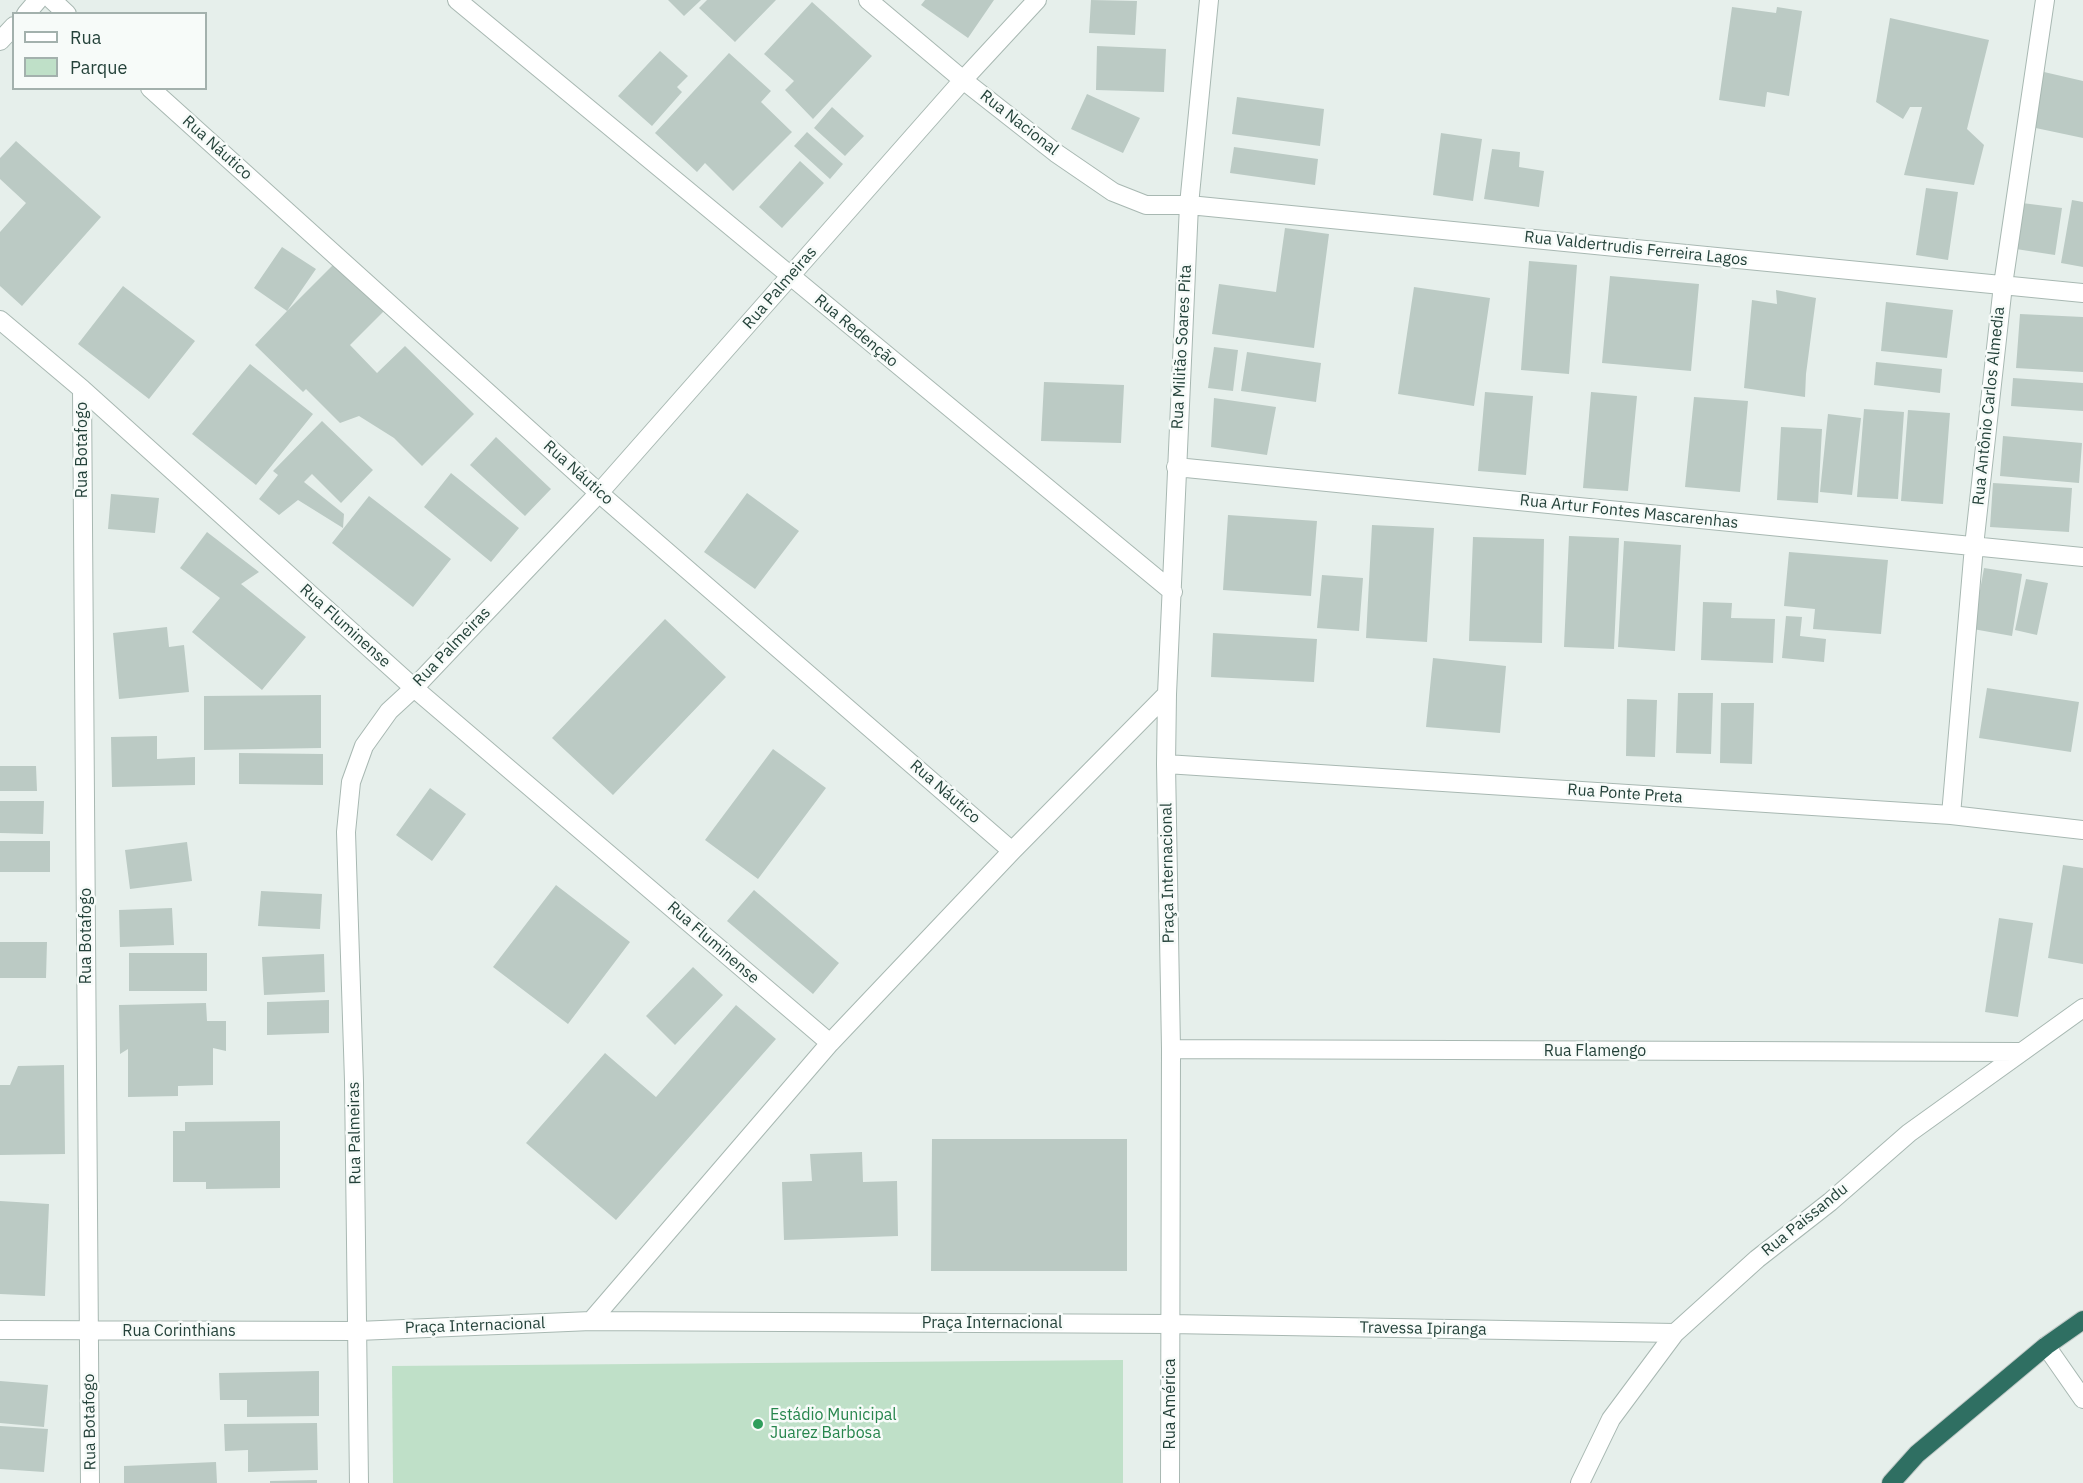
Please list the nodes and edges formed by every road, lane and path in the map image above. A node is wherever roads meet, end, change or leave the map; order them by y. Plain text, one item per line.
1 (38, 0) edge
2 (52, 0) edge
3 (457, 0) edge
4 (868, 0) edge
5 (1036, 0) edge
6 (1209, 0) edge
7 (2045, 0) edge
8 (28, 12) edge
9 (65, 12) edge
10 (12, 28) edge
11 (0, 40) edge
12 (963, 80) junction
13 (152, 90) edge
14 (1189, 206) junction
15 (790, 276) junction
16 (2003, 285) junction
17 (2083, 293) edge
18 (0, 320) edge
19 (82, 388) junction
20 (1176, 466) junction
21 (599, 493) junction
22 (1974, 546) junction
23 (2083, 557) edge
24 (1173, 592) junction
25 (414, 688) junction
26 (1167, 694) junction
27 (1166, 764) junction
28 (1951, 815) junction
29 (2083, 830) edge
30 (1012, 851) junction
31 (2083, 1008) edge
32 (830, 1043) junction
33 (1170, 1049) junction
34 (2019, 1052) junction
35 (2083, 1320) edge
36 (591, 1321) junction
37 (1170, 1324) junction
38 (0, 1330) edge
39 (88, 1331) junction
40 (358, 1331) junction
41 (1675, 1333) junction
42 (2046, 1346) junction
43 (2083, 1399) edge
44 (90, 1483) edge
45 (359, 1483) edge
46 (1170, 1483) edge
47 (1580, 1483) edge
48 (1891, 1483) edge

1 - 8 street
2 - 9 street
3 - 15 street, Rua Redenção
4 - 12 street, Rua Nacional
5 - 12 street, Rua Palmeiras
6 - 14 street, Rua Militão Soares Pita
7 - 16 street, Rua Antônio Carlos Almedia
10 - 11 street
12 - 14 street, Rua Nacional
12 - 15 street, Rua Palmeiras
13 - 21 street, Rua Náutico
14 - 16 street, Rua Valdertrudis Ferreira Lagos
14 - 20 street, Rua Militão Soares Pita
15 - 21 street, Rua Palmeiras
15 - 24 street, Rua Redenção
16 - 17 street, Rua Valdertrudis Ferreira Lagos
16 - 22 street, Rua Antônio Carlos Almedia
18 - 19 street, Rua Fluminense
19 - 25 street, Rua Fluminense
19 - 39 street, Rua Botafogo
20 - 22 street, Rua Artur Fontes Mascarenhas
20 - 24 street, Rua Militão Soares Pita
21 - 25 street, Rua Palmeiras
21 - 30 street, Rua Náutico
22 - 23 street, Rua Artur Fontes Mascarenhas
22 - 28 street, Rua Antônio Carlos Almedia
24 - 26 street, Rua Militão Soares Pita
25 - 32 street, Rua Fluminense
25 - 40 street, Rua Palmeiras
26 - 27 street, Praça Internacional
26 - 30 street
27 - 28 street, Rua Ponte Preta
27 - 33 street, Praça Internacional
28 - 29 street, Rua Ponte Preta
30 - 32 street
31 - 34 street, Rua Paissandu
32 - 36 street
33 - 34 street, Rua Flamengo
33 - 37 street, Praça Internacional
34 - 41 street, Rua Paissandu
35 - 42 highway
36 - 37 street, Praça Internacional
36 - 40 street, Praça Internacional
37 - 41 street, Travessa Ipiranga
37 - 46 street, Rua América
38 - 39 street, Rua Corinthians
39 - 40 street, Rua Corinthians
39 - 44 street, Rua Botafogo
40 - 45 street, Rua Palmeiras
41 - 47 street, Rua Paissandu
42 - 43 street
42 - 48 highway

